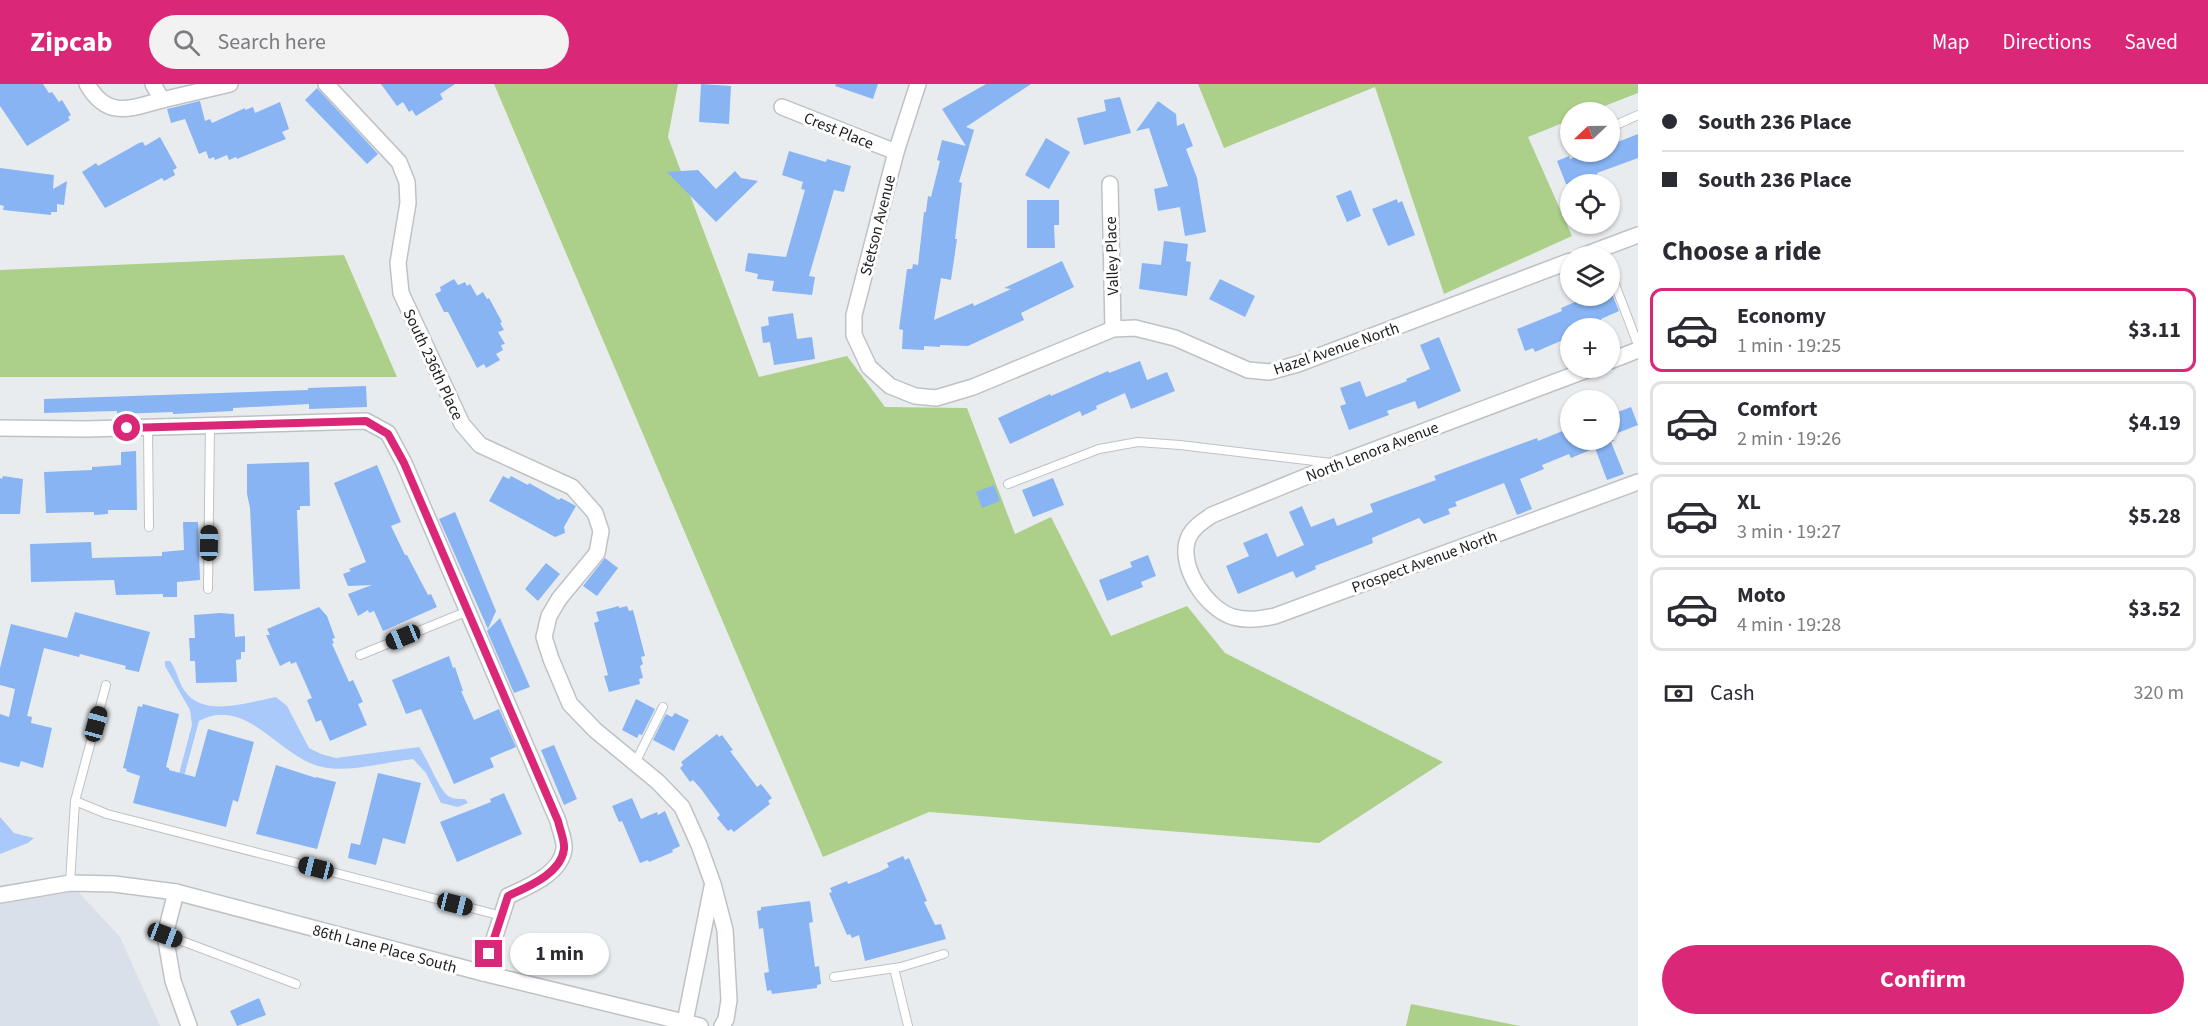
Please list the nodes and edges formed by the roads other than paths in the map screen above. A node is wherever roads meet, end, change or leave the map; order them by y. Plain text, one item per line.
1 (87, 84) edge
2 (153, 84) edge
3 (230, 84) edge
4 (327, 84) edge
5 (918, 84) edge
6 (162, 100) junction
7 (782, 107) dead end
8 (1638, 116) edge
9 (1620, 124) edge
10 (896, 152) junction
11 (1110, 184) dead end
12 (1638, 236) edge
13 (1617, 246) edge
14 (1560, 265) edge
15 (1620, 297) edge
16 (1113, 329) junction
17 (1638, 345) edge
18 (1638, 350) edge
19 (1620, 357) edge
20 (869, 367) joint
21 (1565, 378) edge
22 (210, 425) junction
23 (0, 428) edge
24 (148, 428) junction
25 (1337, 464) junction
26 (1638, 482) edge
27 (1008, 484) dead end
28 (149, 527) dead end
29 (208, 589) dead end
30 (1211, 604) joint
31 (468, 611) junction
32 (360, 655) dead end
33 (106, 685) dead end
34 (663, 707) dead end
35 (635, 763) junction
36 (75, 801) junction
37 (70, 882) junction
38 (713, 884) junction
39 (176, 892) junction
40 (0, 895) edge
41 (502, 916) junction
42 (165, 935) junction
43 (944, 954) dead end
44 (894, 968) junction
45 (483, 974) junction
46 (834, 977) dead end
47 (296, 984) dead end
48 (692, 1024) edge
49 (189, 1026) edge
50 (722, 1026) edge
51 (908, 1026) edge

1 - 6 street
2 - 6 street
3 - 6 street
4 - 35 street, South 236th Place
5 - 10 street, Stetson Avenue
7 - 10 street, Crest Place
8 - 9 lane
10 - 20 street, Stetson Avenue
11 - 16 street, Valley Place
12 - 13 street
14 - 16 street, Hazel Avenue North
15 - 17 lane
16 - 20 street, Hazel Avenue North
18 - 19 street
21 - 25 street, North Lenora Avenue
22 - 24 street
22 - 29 lane
22 - 31 street
23 - 24 street
24 - 28 lane
25 - 27 lane
25 - 30 street, North Lenora Avenue
26 - 30 street, Prospect Avenue North
31 - 32 lane
31 - 41 street
33 - 36 lane
34 - 35 lane
35 - 38 street, South 236th Place
36 - 37 lane
36 - 41 lane
37 - 39 street, 86th Lane Place South
37 - 40 street, 86th Lane Place South
38 - 48 street
38 - 50 street, South 236th Place
39 - 42 street
39 - 45 street, 86th Lane Place South
41 - 45 street
42 - 47 lane
42 - 49 street
43 - 44 lane
44 - 46 lane
44 - 51 lane
45 - 48 street, 86th Lane Place South

